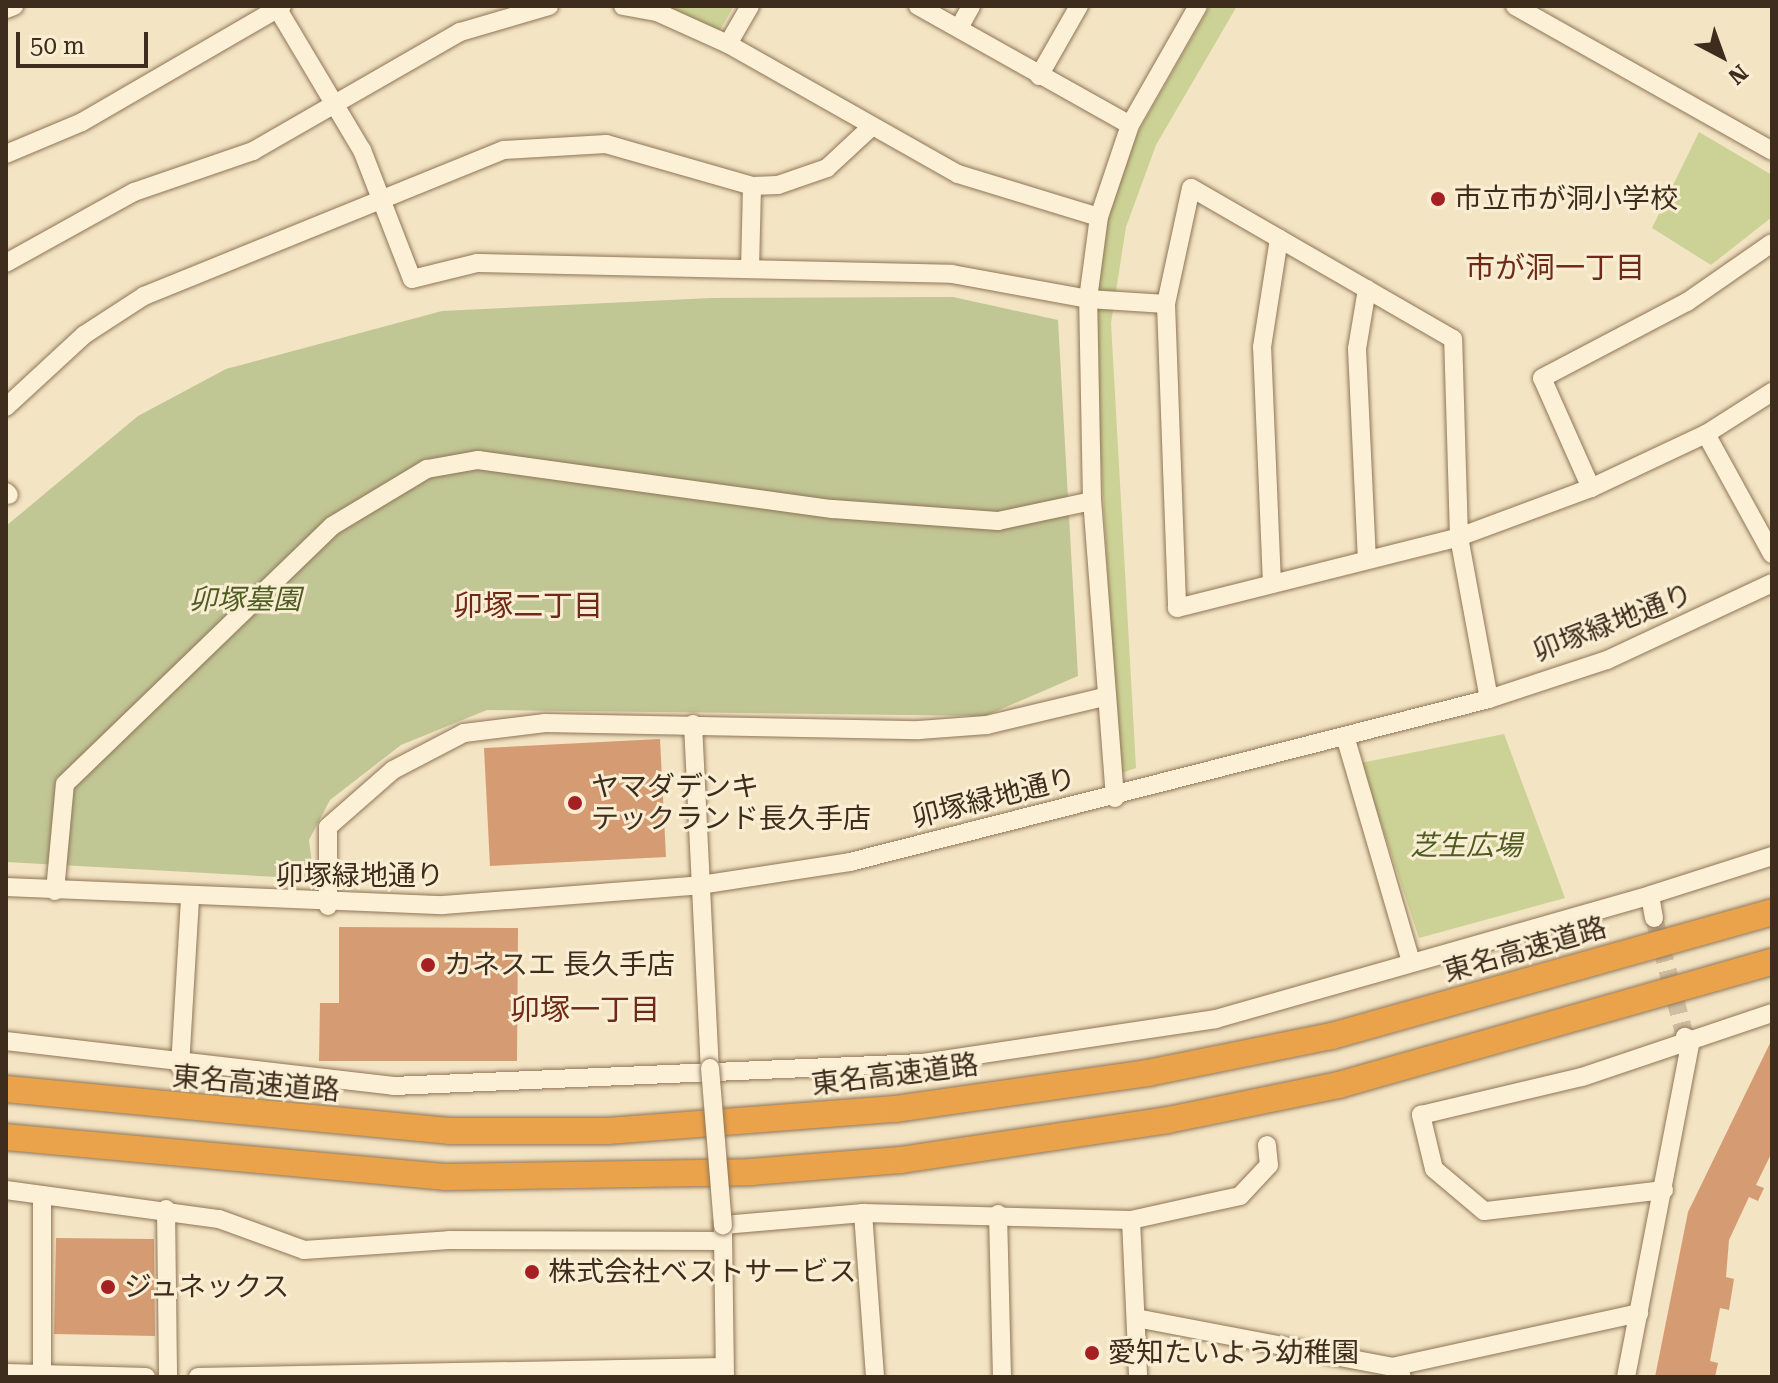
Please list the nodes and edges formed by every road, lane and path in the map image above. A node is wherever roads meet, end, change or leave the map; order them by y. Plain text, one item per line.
1 (14, 6) edge
2 (549, 6) edge
3 (623, 6) edge
4 (750, 6) edge
5 (918, 6) edge
6 (971, 6) edge
7 (1079, 6) edge
8 (1198, 6) edge
9 (1515, 6) edge
10 (279, 7) edge
11 (6, 9) edge
12 (959, 28) junction
13 (728, 44) junction
14 (1039, 76) junction
15 (334, 104) junction
16 (1130, 125) junction
17 (870, 128) junction
18 (1772, 151) edge
19 (6, 154) edge
20 (752, 186) junction
21 (385, 199) junction
22 (1099, 217) junction
23 (1279, 238) junction
24 (1772, 243) edge
25 (6, 263) edge
26 (750, 269) junction
27 (1367, 289) junction
28 (1088, 299) junction
29 (1166, 304) junction
30 (1772, 392) edge
31 (6, 407) edge
32 (1706, 434) junction
33 (1591, 488) junction
34 (1092, 501) junction
35 (1459, 537) junction
36 (1772, 554) edge
37 (1367, 558) junction
38 (1772, 583) edge
39 (1272, 584) junction
40 (1104, 697) junction
41 (1489, 699) junction
42 (693, 724) junction
43 (1345, 736) junction
44 (1115, 798) junction
45 (1772, 856) edge
46 (700, 885) junction
47 (6, 887) edge
48 (55, 891) junction
49 (1650, 895) junction
50 (190, 900) junction
51 (328, 906) junction
52 (1772, 912) edge
53 (1654, 918) tunnel mouth
54 (1411, 961) junction
55 (1772, 962) edge
56 (1772, 1013) edge
57 (1688, 1038) junction
58 (6, 1041) edge
59 (180, 1067) junction
60 (710, 1068) junction
61 (6, 1089) edge
62 (6, 1137) edge
63 (1267, 1145) dead end
64 (6, 1190) edge
65 (1664, 1190) junction
66 (42, 1195) junction
67 (166, 1209) junction
68 (863, 1213) junction
69 (998, 1214) junction
70 (1131, 1220) junction
71 (723, 1233) junction
72 (1639, 1313) junction
73 (1136, 1318) junction
74 (725, 1372) edge
75 (1397, 1372) edge
76 (6, 1373) edge
77 (42, 1374) junction
78 (146, 1377) edge
79 (168, 1377) edge
80 (198, 1377) edge
81 (875, 1377) edge
82 (1002, 1377) edge
83 (1138, 1377) edge
84 (1626, 1377) edge

1 - 11 street
2 - 15 street
3 - 13 street
4 - 13 street
5 - 12 street
6 - 12 street
7 - 14 street
8 - 16 street
9 - 18 street
10 - 15 street
10 - 19 street
12 - 14 street
13 - 17 street
14 - 16 street
15 - 21 street
15 - 25 street
16 - 22 street
17 - 20 street
17 - 22 street
20 - 21 street
20 - 26 street
21 - 26 street
21 - 31 street
22 - 28 street
23 - 27 street
23 - 29 street
23 - 39 street
24 - 33 street
26 - 28 street
27 - 35 street
27 - 37 street
28 - 29 street
28 - 34 street
29 - 39 street
30 - 32 street
32 - 33 street
32 - 36 street
33 - 35 street
34 - 40 street
34 - 48 street
35 - 37 street
35 - 41 street
37 - 39 street
38 - 41 street, 卯塚緑地通り
40 - 42 street
40 - 44 street
41 - 43 street, 卯塚緑地通り
42 - 46 street
42 - 51 street
43 - 44 street, 卯塚緑地通り
43 - 54 street
44 - 46 street, 卯塚緑地通り
45 - 49 street
46 - 51 street, 卯塚緑地通り
46 - 60 street
47 - 48 street, 卯塚緑地通り
48 - 50 street, 卯塚緑地通り
49 - 53 street
49 - 54 street
50 - 51 street, 卯塚緑地通り
50 - 59 street
52 - 61 highway, 東名高速道路
54 - 60 street
55 - 62 highway
56 - 57 street
57 - 65 street
57 - 65 street
58 - 59 street
59 - 60 street
60 - 71 street, bridge
63 - 70 street
64 - 66 street
65 - 72 street
66 - 67 street
66 - 77 street
67 - 71 street
67 - 79 street
68 - 69 street
68 - 71 street
68 - 81 street
69 - 70 street
69 - 82 street
70 - 73 street
71 - 74 street
72 - 75 street
72 - 84 street
73 - 75 street
73 - 83 street
74 - 80 street
76 - 77 street
77 - 78 street

